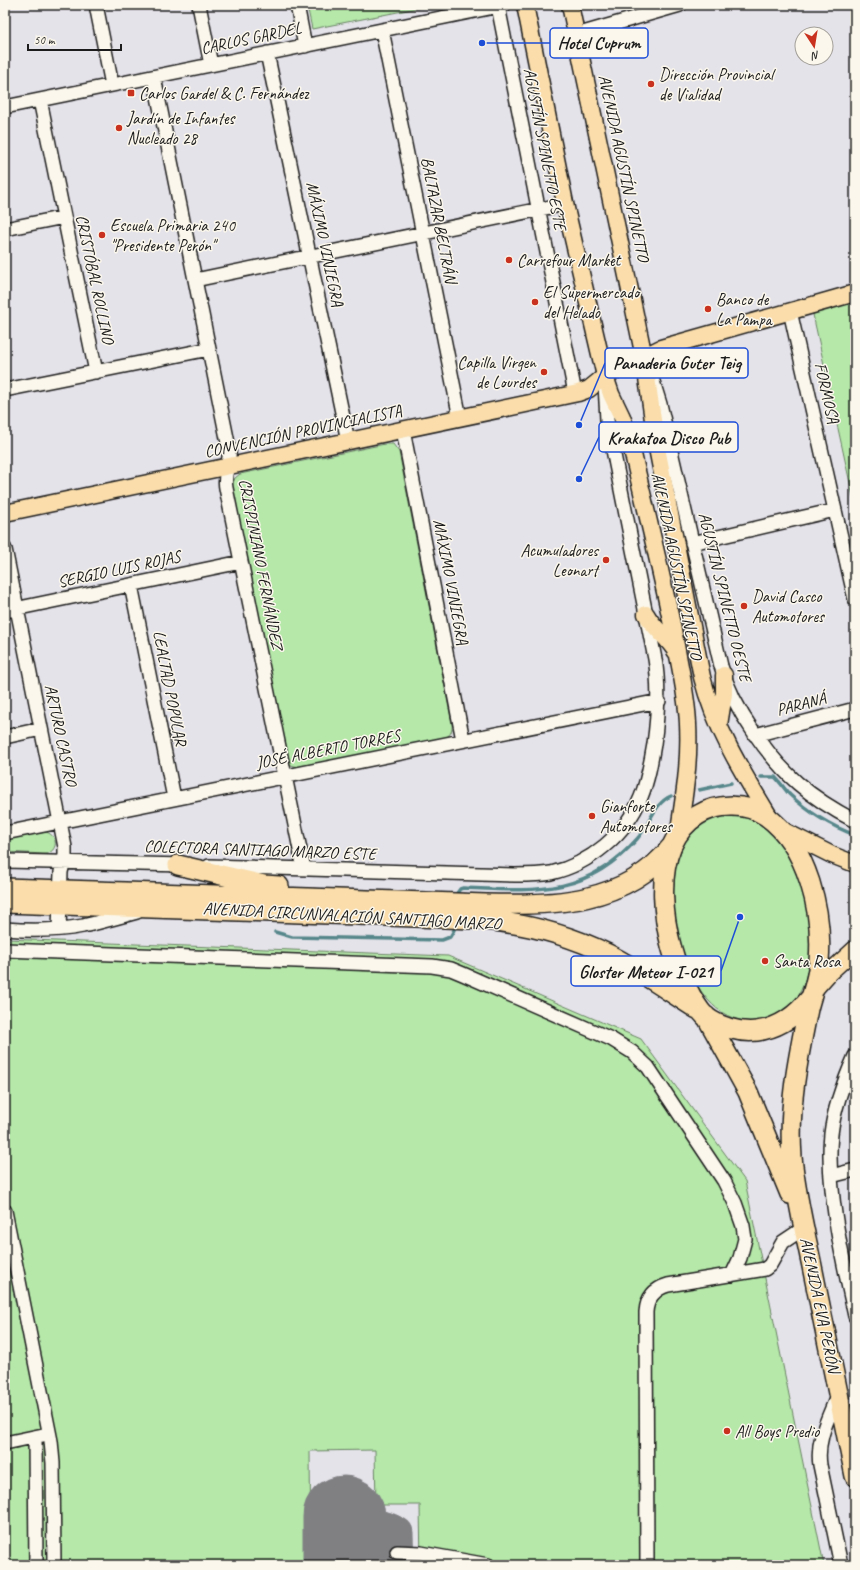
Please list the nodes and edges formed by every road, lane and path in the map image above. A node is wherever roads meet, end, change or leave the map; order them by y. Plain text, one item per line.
1 (96, 5) edge
2 (199, 5) edge
3 (297, 5) edge
4 (524, 5) edge
5 (570, 5) edge
6 (680, 5) edge
7 (501, 6) edge
8 (382, 30) junction
9 (576, 35) junction
10 (305, 46) junction
11 (267, 53) junction
12 (211, 65) junction
13 (154, 77) junction
14 (112, 85) junction
15 (40, 100) junction
16 (5, 107) edge
17 (565, 204) junction
18 (539, 210) junction
19 (64, 218) junction
20 (5, 229) edge
21 (423, 233) junction
22 (310, 256) junction
23 (195, 280) junction
24 (855, 293) edge
25 (790, 312) junction
26 (209, 349) junction
27 (644, 357) junction
28 (96, 372) junction
29 (605, 376) junction
30 (5, 390) edge
31 (575, 393) junction
32 (460, 418) junction
33 (403, 430) junction
34 (348, 441) junction
35 (229, 466) junction
36 (835, 510) junction
37 (5, 513) edge
38 (692, 543) junction
39 (5, 549) edge
40 (241, 562) junction
41 (131, 585) junction
42 (855, 599) edge
43 (11, 610) edge
44 (646, 614) junction
45 (678, 656) junction
46 (724, 675) junction
47 (659, 701) junction
48 (855, 709) edge
49 (719, 725) junction
50 (41, 729) junction
51 (756, 735) junction
52 (5, 736) edge
53 (463, 740) junction
54 (285, 776) junction
55 (174, 798) junction
56 (60, 821) junction
57 (855, 821) edge
58 (775, 824) junction
59 (5, 832) edge
60 (677, 839) junction
61 (5, 860) edge
62 (63, 862) junction
63 (855, 864) edge
64 (178, 865) junction
65 (304, 869) junction
66 (5, 888) edge
67 (60, 897) junction
68 (5, 902) edge
69 (443, 903) junction
70 (155, 908) junction
71 (5, 929) edge
72 (59, 929) junction
73 (855, 949) edge
74 (5, 950) edge
75 (813, 993) junction
76 (703, 1014) junction
77 (855, 1056) edge
78 (852, 1071) edge
79 (855, 1170) edge
80 (831, 1176) junction
81 (5, 1211) edge
82 (804, 1228) junction
83 (732, 1275) junction
84 (855, 1316) edge
85 (838, 1394) junction
86 (50, 1433) junction
87 (35, 1436) junction
88 (5, 1443) edge
89 (855, 1476) edge
90 (397, 1552) dead end
91 (36, 1565) edge
92 (54, 1565) edge
93 (488, 1565) edge
94 (648, 1565) edge
95 (841, 1565) edge

1 - 14 street
2 - 12 street
3 - 10 street
4 - 17 main road, AVENIDA AGUSTÍN SPINETTO
5 - 9 main road, AVENIDA AGUSTÍN SPINETTO
6 - 9 street
7 - 8 street, CARLOS GARDEL
7 - 18 street, AGUSTÍN SPINETTO ESTE
8 - 10 street, CARLOS GARDEL
8 - 21 street, BALTAZAR BELTRÁN
9 - 27 main road, AVENIDA AGUSTÍN SPINETTO
10 - 11 street, CARLOS GARDEL
11 - 12 street, CARLOS GARDEL
11 - 22 street, MÁXIMO VINIEGRA
12 - 13 street, CARLOS GARDEL
13 - 14 street, CARLOS GARDEL
13 - 23 street, CRISPINIANO FERNÁNDEZ
14 - 15 street, CARLOS GARDEL
15 - 16 street, CARLOS GARDEL
15 - 19 street, CRISTÓBAL ROLLINO
17 - 18 street
17 - 29 main road, AVENIDA AGUSTÍN SPINETTO
18 - 21 street
18 - 31 street, AGUSTÍN SPINETTO ESTE
19 - 20 street
19 - 28 street, CRISTÓBAL ROLLINO
21 - 22 street
21 - 32 street, BALTAZAR BELTRÁN
22 - 23 street
22 - 34 street, MÁXIMO VINIEGRA
23 - 26 street, CRISPINIANO FERNÁNDEZ
24 - 25 main road, CONVENCIÓN PROVINCIALISTA
25 - 27 main road, CONVENCIÓN PROVINCIALISTA
25 - 36 street, FORMOSA
26 - 28 street
26 - 35 street, CRISPINIANO FERNÁNDEZ
27 - 29 main road, CONVENCIÓN PROVINCIALISTA
27 - 38 street, AGUSTÍN SPINETTO OESTE
27 - 49 main road, AVENIDA AGUSTÍN SPINETTO
28 - 30 street
29 - 31 main road, CONVENCIÓN PROVINCIALISTA
29 - 44 street
29 - 45 main road, AVENIDA AGUSTÍN SPINETTO
31 - 32 main road, CONVENCIÓN PROVINCIALISTA
32 - 33 main road, CONVENCIÓN PROVINCIALISTA
33 - 34 main road, CONVENCIÓN PROVINCIALISTA
33 - 53 street, MÁXIMO VINIEGRA
34 - 35 main road, CONVENCIÓN PROVINCIALISTA
35 - 37 main road, CONVENCIÓN PROVINCIALISTA
35 - 40 street, CRISPINIANO FERNÁNDEZ
36 - 38 street
36 - 42 street, FORMOSA
38 - 46 street, AGUSTÍN SPINETTO OESTE
39 - 43 street, ARTURO CASTRO
40 - 41 street, SERGIO LUIS ROJAS
40 - 54 street, CRISPINIANO FERNÁNDEZ
41 - 43 street, SERGIO LUIS ROJAS
41 - 55 street, LEALTAD POPULAR
43 - 50 street, ARTURO CASTRO
44 - 45 main road
44 - 47 street
45 - 60 main road, AVENIDA AGUSTÍN SPINETTO
46 - 49 main road
46 - 51 street, AGUSTÍN SPINETTO OESTE
47 - 53 street, JOSÉ ALBERTO TORRES
47 - 65 street, COLECTORA SANTIAGO MARZO ESTE
48 - 51 street, PARANÁ
49 - 58 main road, AVENIDA AGUSTÍN SPINETTO
50 - 52 street
50 - 56 street, ARTURO CASTRO
51 - 57 street, AGUSTÍN SPINETTO OESTE
53 - 54 street, JOSÉ ALBERTO TORRES
54 - 55 street, JOSÉ ALBERTO TORRES
54 - 65 street, CRISPINIANO FERNÁNDEZ
55 - 56 street, JOSÉ ALBERTO TORRES
56 - 59 street, JOSÉ ALBERTO TORRES
56 - 62 street, ARTURO CASTRO
58 - 60 highway, AVENIDA CIRCUNVALACIÓN SANTIAGO MARZO
58 - 63 main road
58 - 75 highway, AVENIDA EVA PERÓN
60 - 69 highway, AVENIDA CIRCUNVALACIÓN SANTIAGO MARZO
60 - 76 highway, AVENIDA EVA PERÓN
61 - 62 street, COLECTORA SANTIAGO MARZO ESTE
62 - 64 street, COLECTORA SANTIAGO MARZO ESTE
62 - 67 street, ARTURO CASTRO
64 - 65 street, COLECTORA SANTIAGO MARZO ESTE
64 - 69 highway
66 - 67 highway, AVENIDA CIRCUNVALACIÓN SANTIAGO MARZO
67 - 68 highway, AVENIDA CIRCUNVALACIÓN SANTIAGO MARZO
67 - 69 highway, AVENIDA CIRCUNVALACIÓN SANTIAGO MARZO
67 - 70 highway, AVENIDA CIRCUNVALACIÓN SANTIAGO MARZO
67 - 72 street, ARTURO CASTRO
70 - 72 street
70 - 76 highway, AVENIDA CIRCUNVALACIÓN SANTIAGO MARZO
71 - 72 street
73 - 75 main road
74 - 83 street
75 - 76 highway, AVENIDA CIRCUNVALACIÓN SANTIAGO MARZO
75 - 82 highway, AVENIDA EVA PERÓN
76 - 82 highway, AVENIDA EVA PERÓN
77 - 78 street
78 - 80 street
79 - 80 street
80 - 84 street
81 - 86 street
82 - 83 street
82 - 85 highway, AVENIDA EVA PERÓN
83 - 94 street
85 - 89 highway, AVENIDA EVA PERÓN
85 - 95 street
86 - 87 street
86 - 92 street
87 - 88 street
87 - 91 street
90 - 93 street

